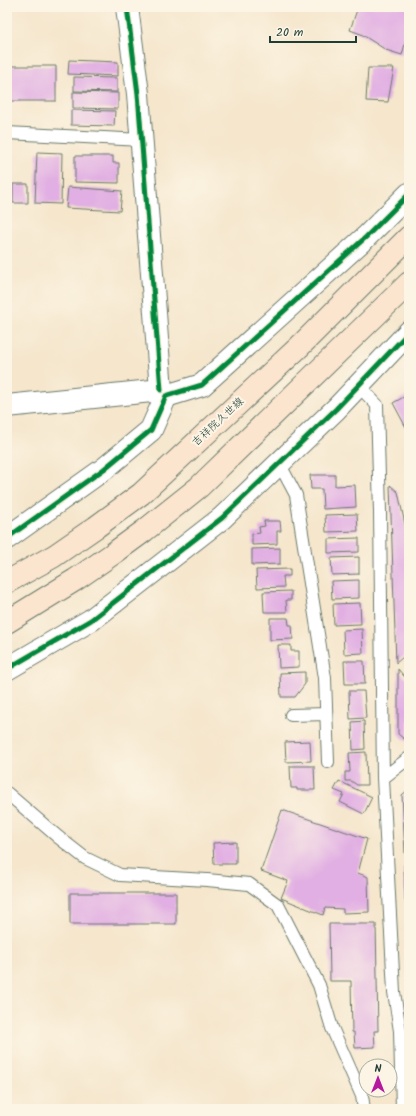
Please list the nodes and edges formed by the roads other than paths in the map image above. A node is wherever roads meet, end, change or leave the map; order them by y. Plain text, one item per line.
1 (127, 7) edge
2 (7, 133) edge
3 (142, 140) junction
4 (409, 194) edge
5 (409, 237) edge
6 (409, 283) edge
7 (409, 332) edge
8 (359, 386) junction
9 (164, 393) junction
10 (7, 406) edge
11 (279, 463) junction
12 (7, 538) edge
13 (7, 582) edge
14 (7, 622) edge
15 (7, 668) edge
16 (326, 714) junction
17 (291, 715) dead end
18 (409, 758) edge
19 (328, 762) dead end
20 (383, 778) junction
21 (7, 793) edge
22 (364, 1109) edge
23 (402, 1109) edge

1 - 3 street
2 - 3 lane
3 - 9 street
4 - 9 street
5 - 13 street, 吉祥院久世線
6 - 14 street
7 - 8 street
8 - 11 street
8 - 20 lane
9 - 10 street
9 - 12 street
11 - 15 street
11 - 16 lane
16 - 17 lane
16 - 19 lane
18 - 20 lane
20 - 23 lane
21 - 22 lane

